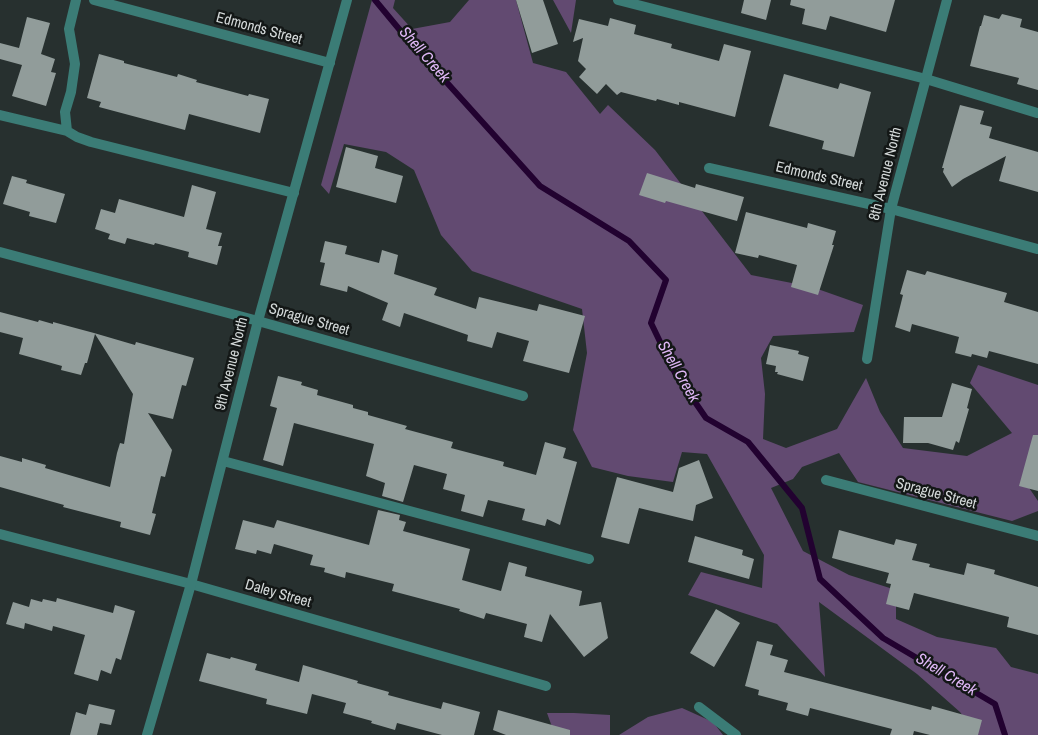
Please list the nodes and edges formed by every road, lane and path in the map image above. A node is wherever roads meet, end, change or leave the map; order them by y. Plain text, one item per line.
1 (76, 0) edge
2 (94, 0) edge
3 (347, 0) edge
4 (618, 0) edge
5 (947, 0) edge
6 (330, 63) junction
7 (926, 79) junction
8 (1037, 113) edge
9 (0, 115) edge
10 (67, 131) junction
11 (709, 168) dead end
12 (294, 193) junction
13 (891, 208) junction
14 (1037, 249) edge
15 (0, 252) edge
16 (258, 321) junction
17 (867, 359) dead end
18 (523, 396) dead end
19 (223, 461) junction
20 (826, 480) dead end
21 (0, 534) edge
22 (1038, 536) edge
23 (589, 559) dead end
24 (191, 584) junction
25 (546, 686) dead end
26 (699, 708) dead end
27 (147, 735) edge
28 (736, 735) edge

1 - 10 street
2 - 6 street, Edmonds Street
3 - 6 street, 9th Avenue North
4 - 7 street
5 - 7 street, 8th Avenue North
6 - 12 street, 9th Avenue North
7 - 8 street
7 - 13 street, 8th Avenue North
9 - 10 street
10 - 12 street
11 - 13 street, Edmonds Street
12 - 16 street, 9th Avenue North
13 - 14 street, Edmonds Street
13 - 17 street, 8th Avenue North
15 - 16 street, Sprague Street
16 - 18 street, Sprague Street
16 - 19 street, 9th Avenue North
19 - 23 street
19 - 24 street, 9th Avenue North
20 - 22 street, Sprague Street
21 - 24 street, Daley Street
24 - 25 street, Daley Street
24 - 27 street, 9th Avenue North
26 - 28 street

